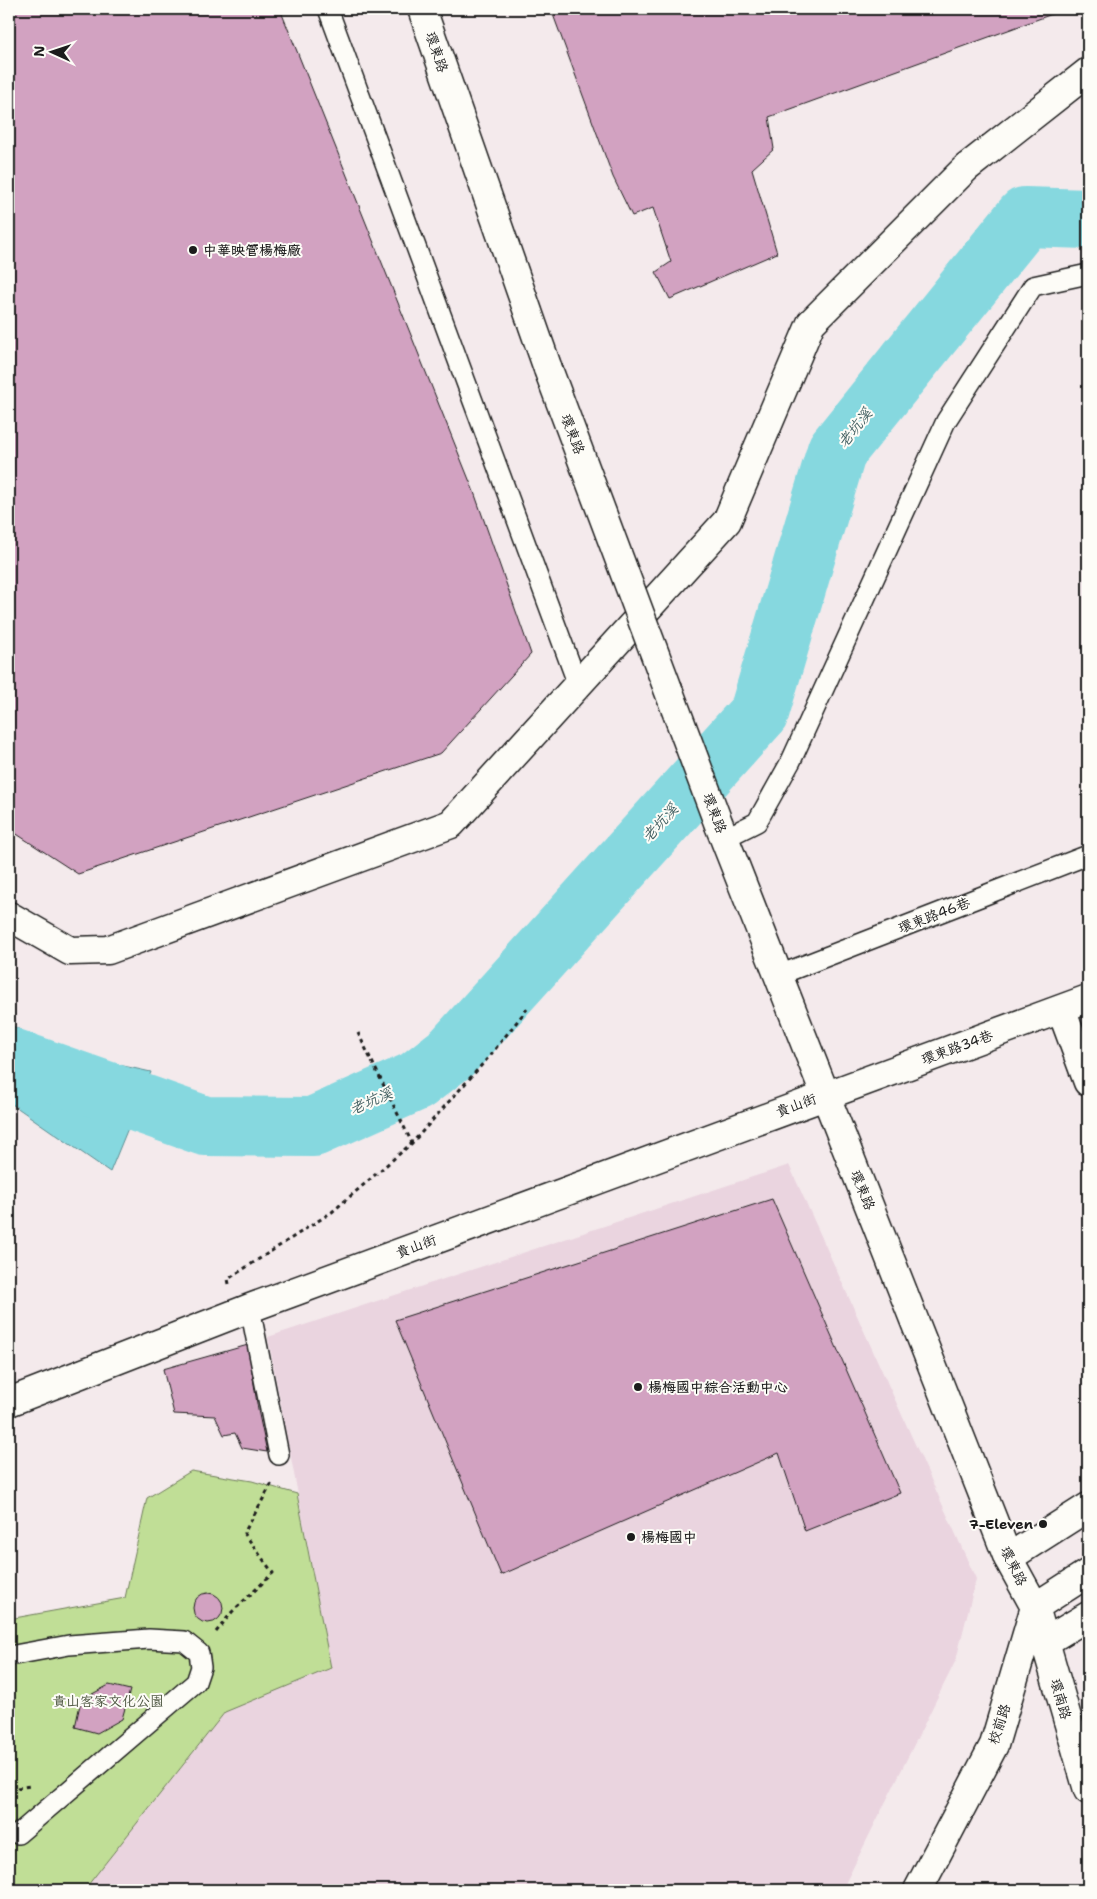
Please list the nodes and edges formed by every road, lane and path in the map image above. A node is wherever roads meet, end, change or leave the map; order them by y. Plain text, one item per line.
1 (328, 9) edge
2 (422, 9) edge
3 (1088, 72) edge
4 (1088, 274) edge
5 (578, 685) junction
6 (722, 832) junction
7 (1088, 855) edge
8 (9, 916) edge
9 (779, 975) junction
10 (1088, 999) edge
11 (526, 1009) dead end
12 (1060, 1009) junction
13 (358, 1033) dead end
14 (1088, 1082) edge
15 (826, 1094) junction
16 (412, 1143) junction
17 (243, 1311) junction
18 (9, 1402) edge
19 (279, 1454) joint
20 (1088, 1507) edge
21 (1008, 1558) junction
22 (1088, 1573) edge
23 (1035, 1607) junction
24 (232, 1612) dead end
25 (1088, 1616) edge
26 (1045, 1642) junction
27 (9, 1656) edge
28 (1088, 1790) edge
29 (18, 1834) dead end
30 (918, 1890) edge

1 - 5 lane
2 - 6 street, 環東路, bridge
3 - 5 street
4 - 6 lane
5 - 8 street
6 - 9 street, 環東路
7 - 9 lane, 環東路46巷
9 - 15 street, 環東路
10 - 12 street, 環東路34巷
11 - 16 path
12 - 14 street
12 - 15 street, 環東路34巷
13 - 16 path
15 - 17 street, 貴山街
15 - 21 street, 環東路
16 - 17 path
17 - 18 street, 貴山街
17 - 19 lane
19 - 24 path
20 - 21 street
21 - 23 street, 環東路
22 - 23 street
23 - 26 street, 環南路
23 - 30 street, 校前路
25 - 26 street
26 - 28 street, 環南路
27 - 29 lane

